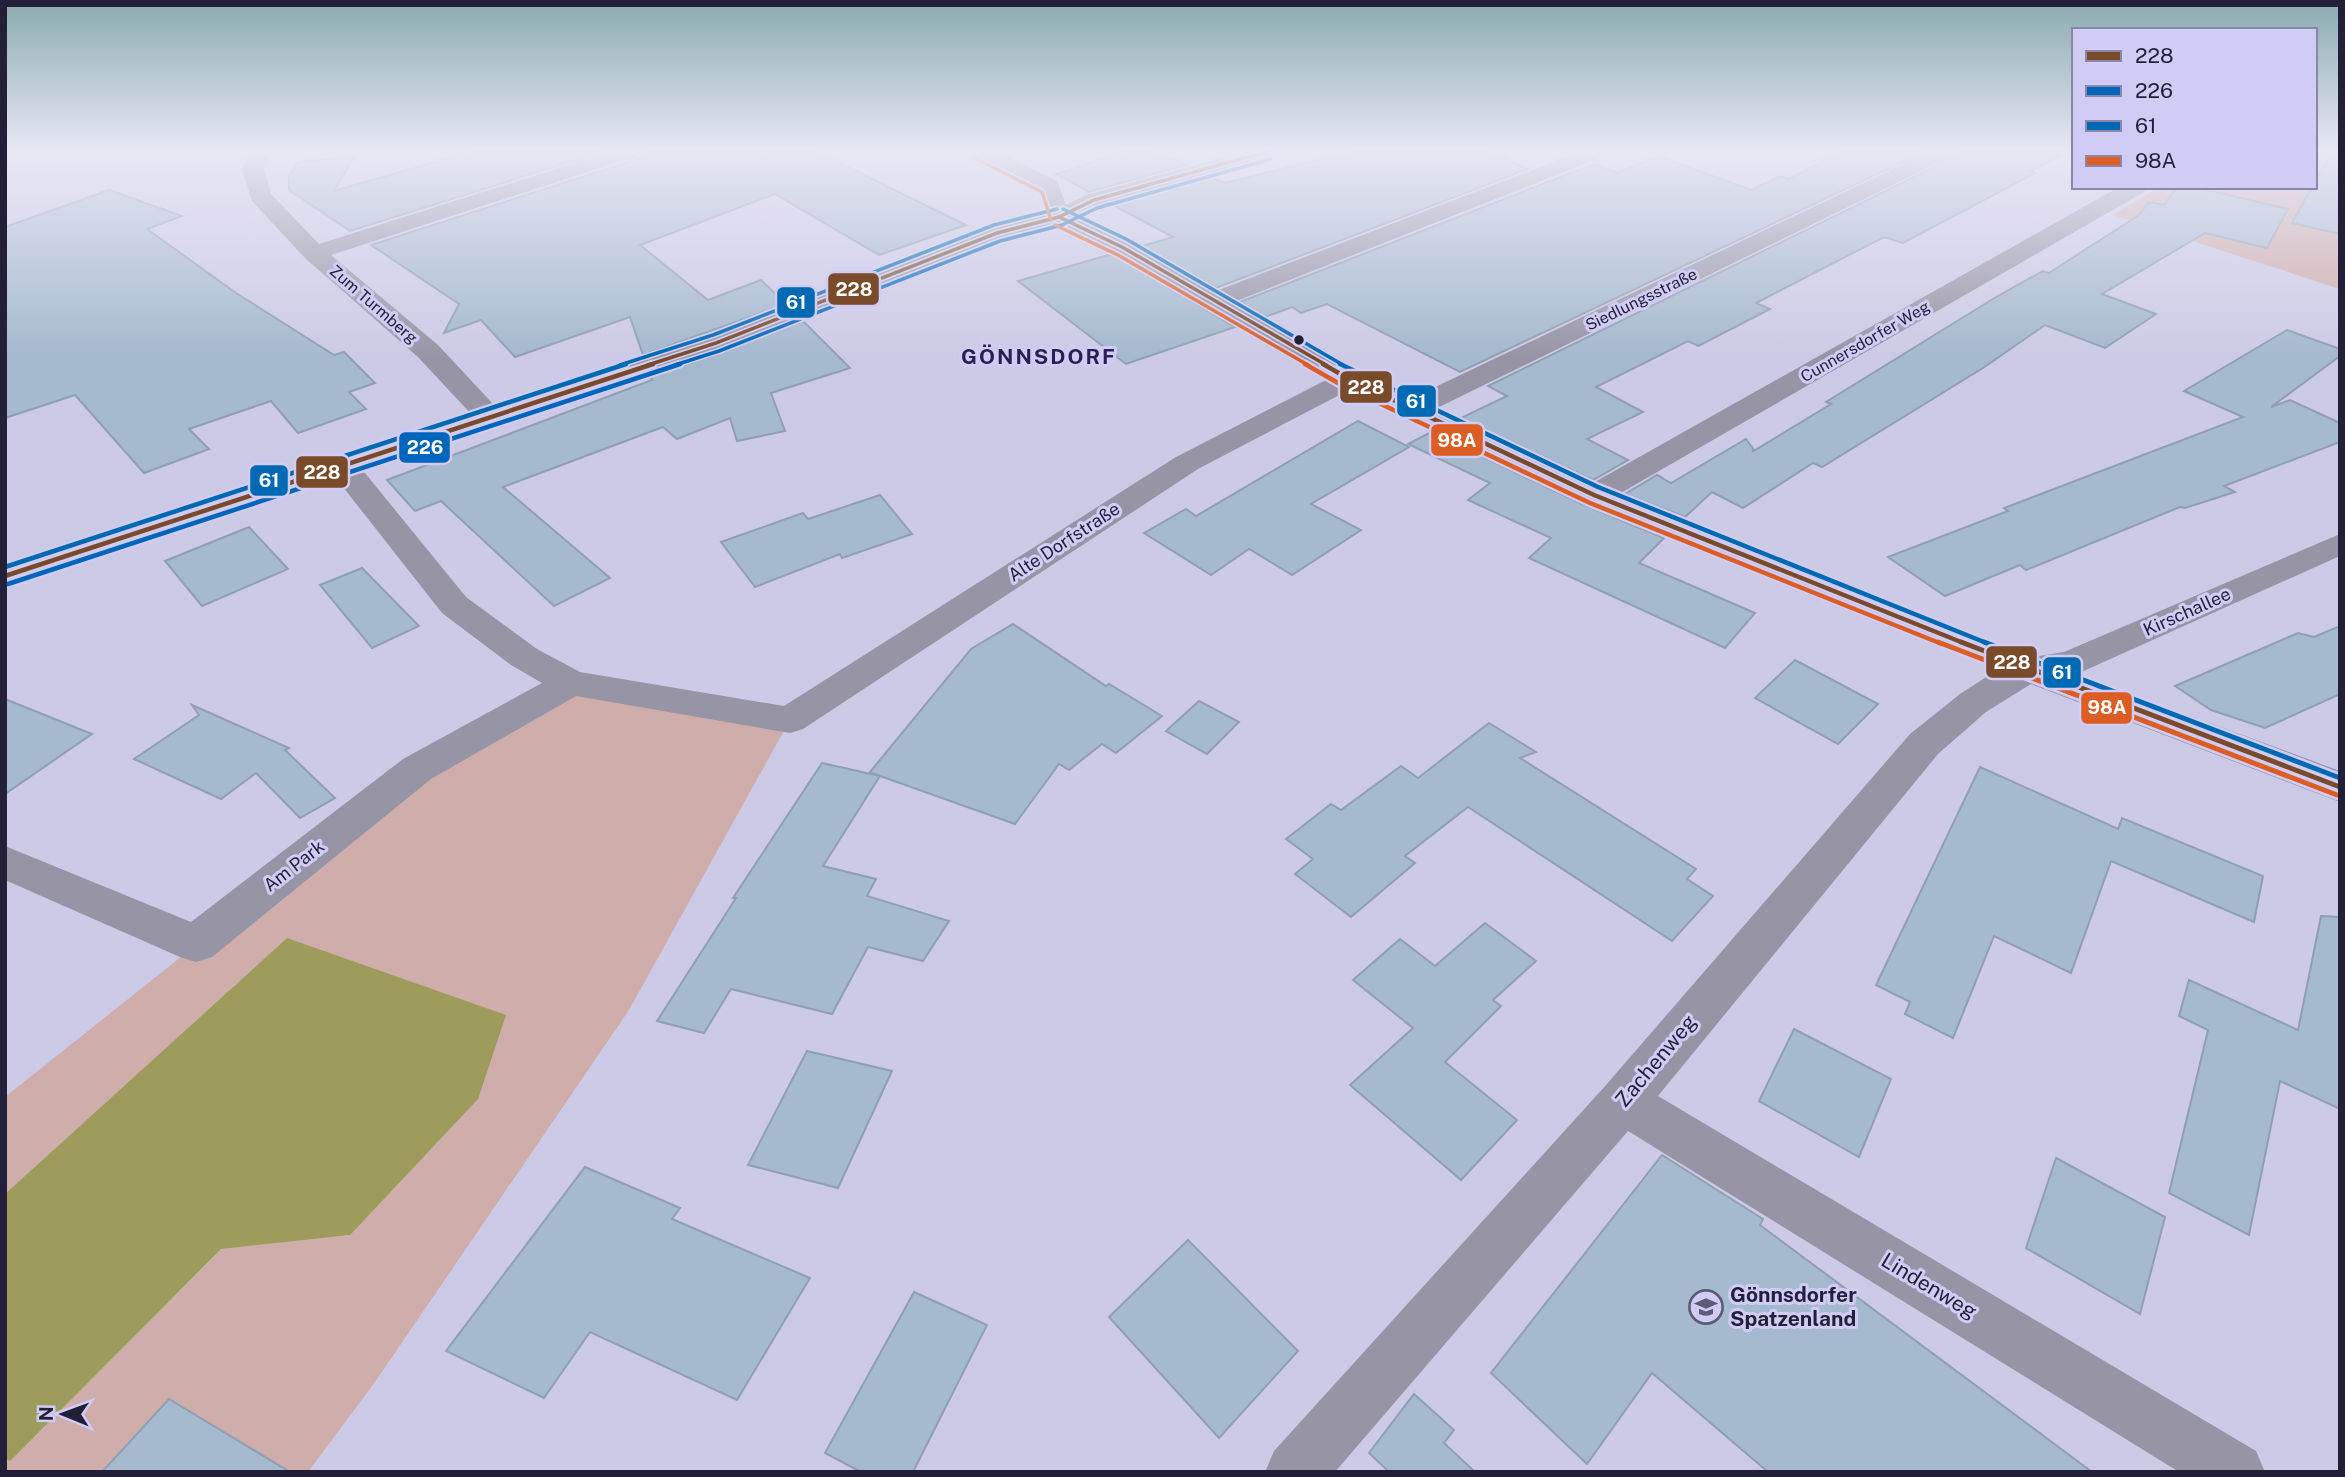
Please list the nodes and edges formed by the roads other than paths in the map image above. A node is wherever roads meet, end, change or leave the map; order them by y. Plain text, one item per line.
1 (283, 220) edge
2 (417, 220) edge
3 (1048, 220) edge
4 (1065, 220) edge
5 (1423, 220) edge
6 (1804, 220) edge
7 (2078, 220) edge
8 (314, 253) junction
9 (1216, 300) junction
10 (1349, 379) junction
11 (1410, 410) junction
12 (491, 418) junction
13 (354, 480) dead end
14 (1594, 495) junction
15 (2340, 544) edge
16 (5, 576) edge
17 (2031, 670) junction
18 (571, 683) junction
19 (2340, 787) edge
20 (5, 862) edge
21 (1623, 1101) junction
22 (1294, 1472) edge
23 (2235, 1472) edge

1 - 8 street, Zum Turmberg
2 - 8 street
3 - 12 street
4 - 9 street
5 - 9 street
6 - 11 street, Siedlungsstraße
7 - 14 street, Cunnersdorfer Weg
8 - 12 street, Zum Turmberg
9 - 10 street
10 - 11 street
10 - 18 street, Alte Dorfstraße
11 - 14 street
12 - 16 street
13 - 18 street
14 - 17 street
15 - 17 street, Kirschallee
17 - 19 street
17 - 21 street, Zachenweg
18 - 20 street, Am Park
21 - 22 street, Zachenweg
21 - 23 street, Lindenweg

